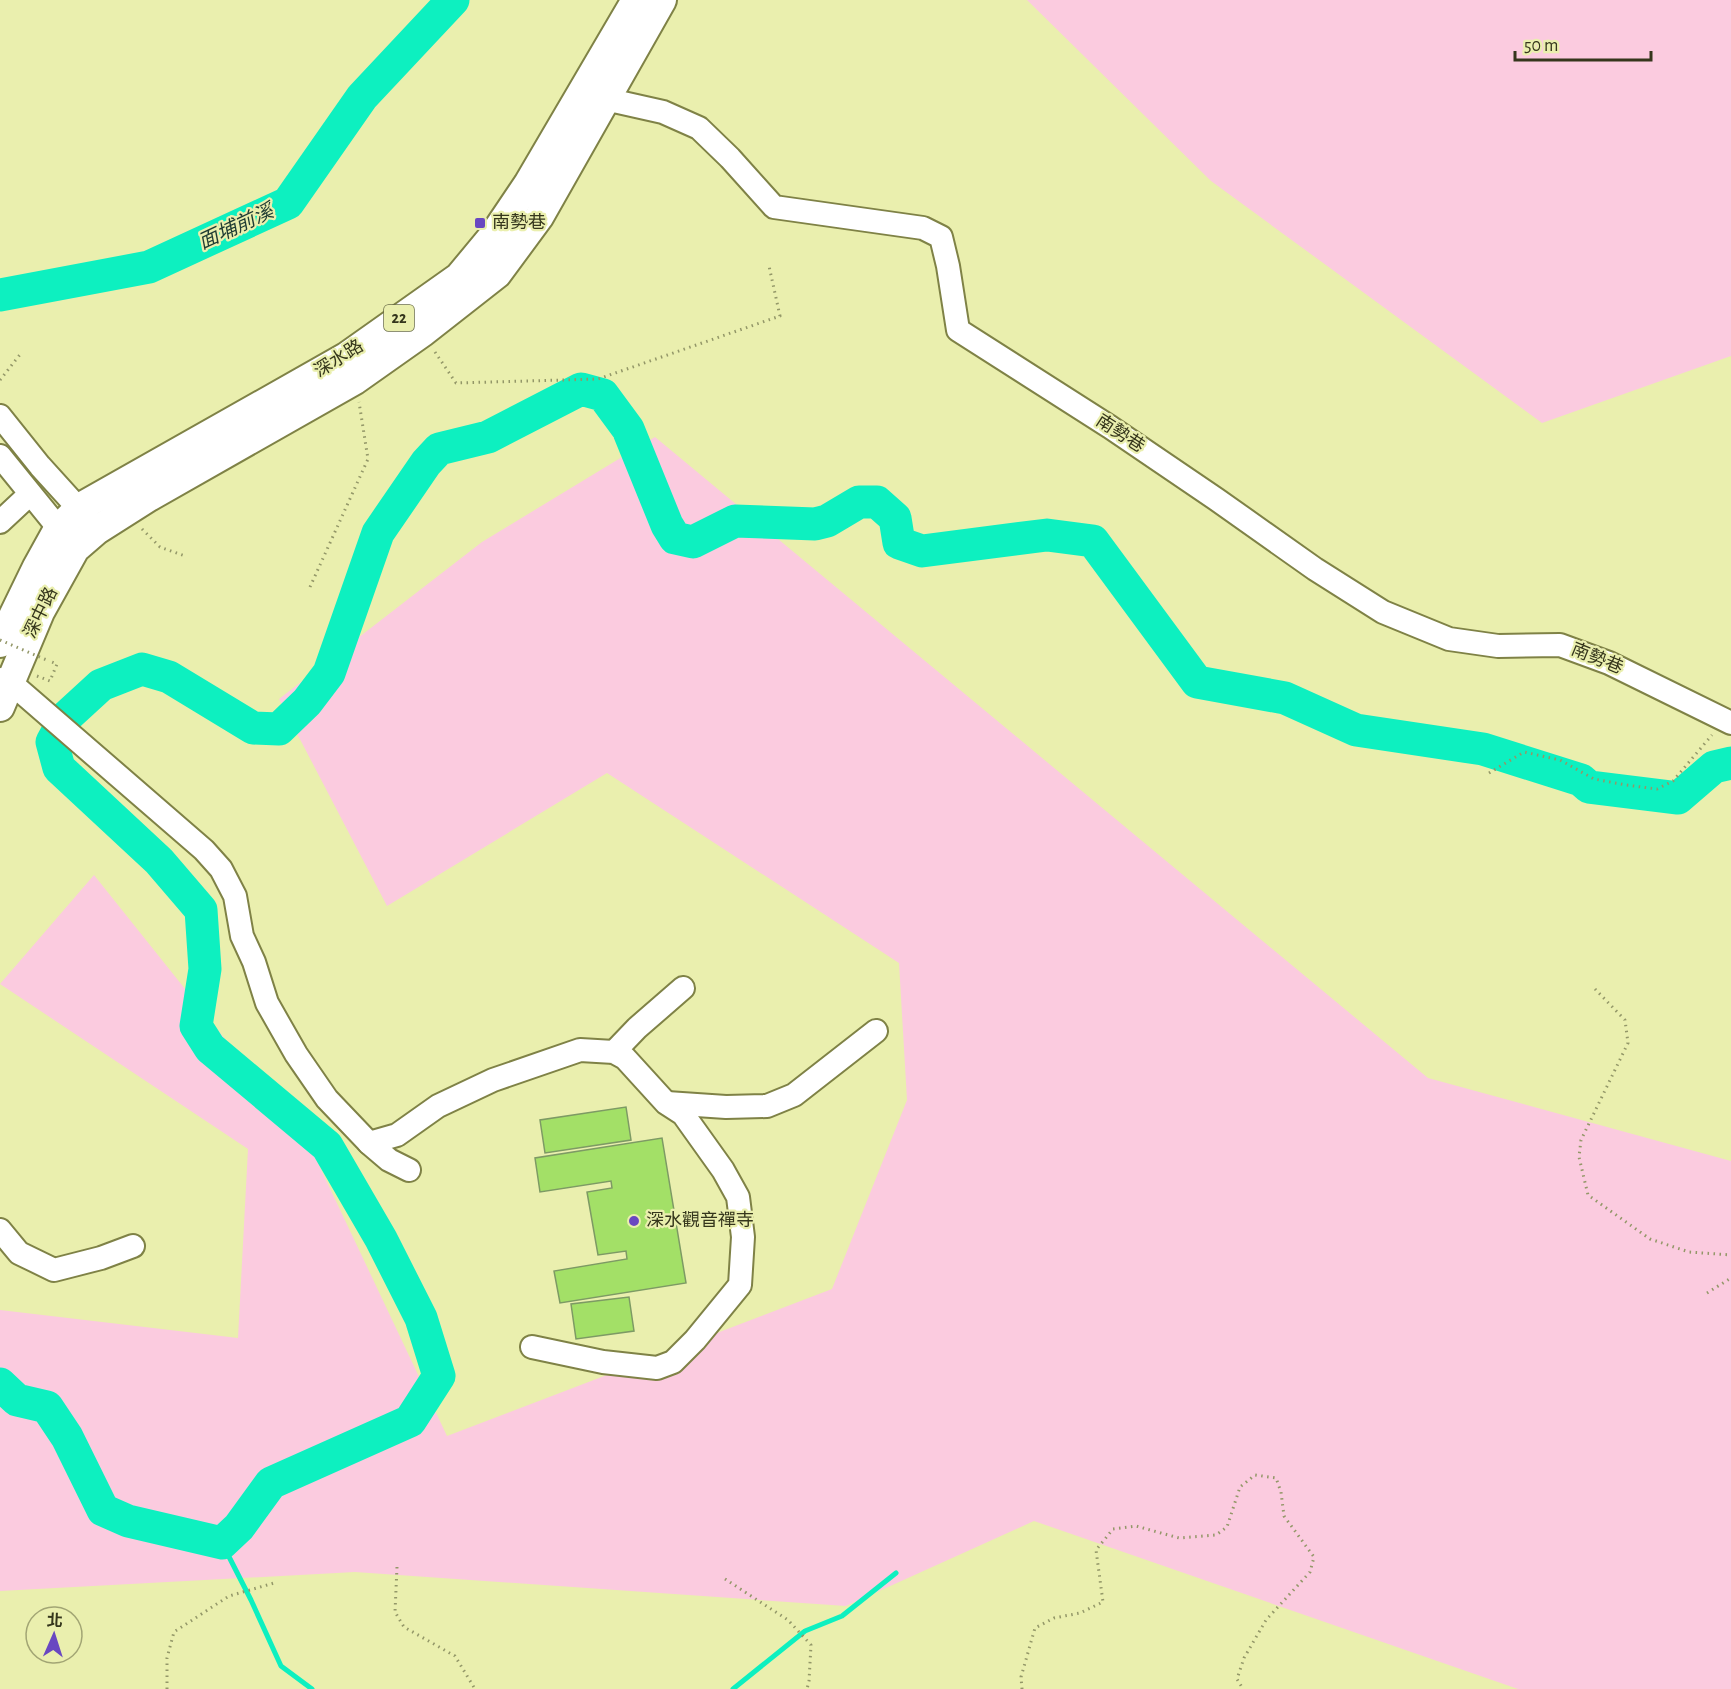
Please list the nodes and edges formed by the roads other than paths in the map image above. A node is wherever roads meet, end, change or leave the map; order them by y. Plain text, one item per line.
1 (636, 0) edge
2 (662, 0) edge
3 (595, 93) junction
4 (0, 416) edge
5 (0, 456) edge
6 (24, 486) junction
7 (79, 508) junction
8 (0, 522) edge
9 (98, 530) junction
10 (67, 539) junction
11 (0, 641) edge
12 (11, 685) edge
13 (1728, 721) edge
14 (683, 988) dead end
15 (876, 1031) dead end
16 (614, 1052) junction
17 (666, 1103) junction
18 (369, 1143) junction
19 (409, 1170) dead end
20 (0, 1230) edge
21 (133, 1246) dead end
22 (532, 1347) dead end

1 - 3 main road, 深水路 / 22
2 - 3 main road, 深水路 / 22
3 - 7 main road, 深水路 / 22
3 - 9 main road, 深水路 / 22
3 - 13 street, 南勢巷
4 - 7 street
5 - 6 street
6 - 8 street
6 - 10 street
7 - 9 street
7 - 10 main road, 深水路 / 22
9 - 10 main road, 深中路 / 22
10 - 11 main road, 深中路 / 22
10 - 12 main road, 深中路 / 22
12 - 18 street
14 - 16 street
15 - 17 street
16 - 17 street
16 - 18 street
17 - 22 street
18 - 19 street
20 - 21 street

